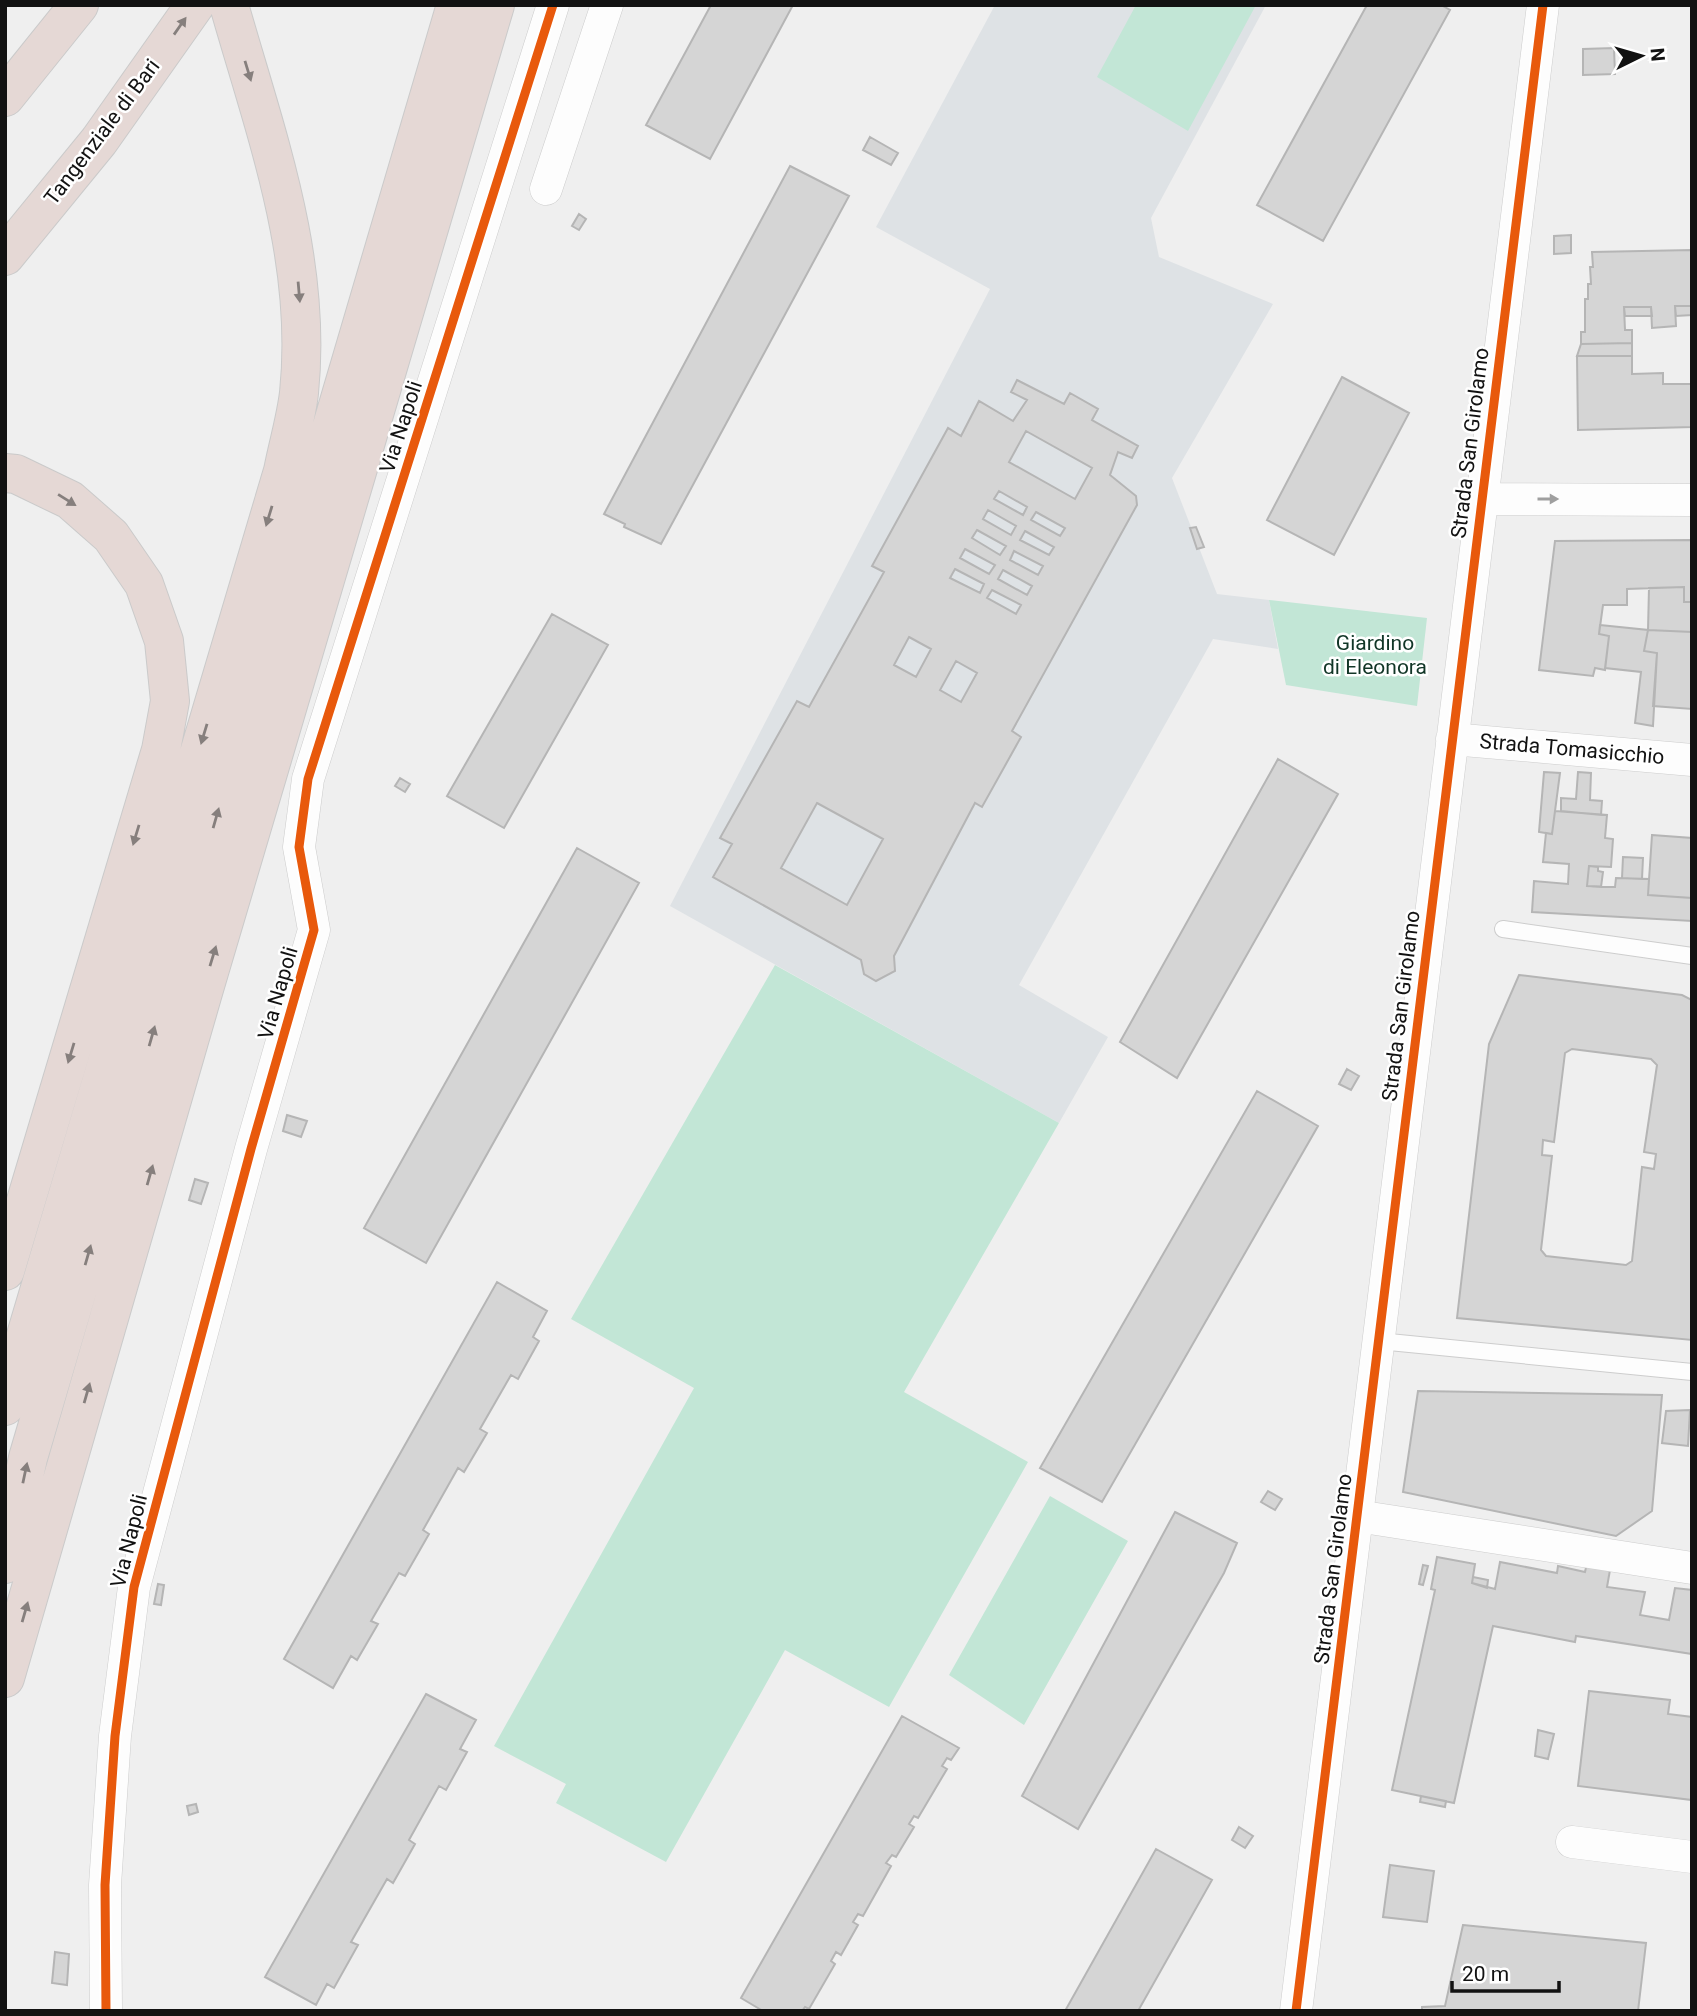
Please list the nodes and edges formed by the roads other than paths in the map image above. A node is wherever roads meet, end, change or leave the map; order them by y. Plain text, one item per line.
1 (60, 5) edge
2 (79, 5) edge
3 (195, 5) edge
4 (229, 5) edge
5 (456, 5) edge
6 (495, 5) edge
7 (553, 5) edge
8 (607, 5) edge
9 (1543, 5) edge
10 (5, 95) edge
11 (546, 189) dead end
12 (5, 256) edge
13 (5, 473) edge
14 (1480, 499) junction
15 (1692, 500) edge
16 (1452, 738) junction
17 (1692, 760) edge
18 (1503, 929) dead end
19 (1692, 956) edge
20 (5, 1270) edge
21 (1379, 1341) junction
22 (1692, 1372) edge
23 (5, 1406) edge
24 (1357, 1516) junction
25 (5, 1564) edge
26 (1692, 1568) edge
27 (5, 1678) edge
28 (1572, 1842) dead end
29 (1692, 1857) edge
30 (106, 2011) edge
31 (1296, 2011) edge

1 - 10 highway
2 - 10 highway
12 -> 3 highway, Tangenziale di Bari
4 -> 23 highway
25 -> 5 highway
27 -> 6 highway
7 - 30 street, Via Napoli
8 - 11 street
9 - 14 street, Strada San Girolamo
13 -> 20 highway
14 -> 15 street
14 - 16 street, Strada San Girolamo
16 - 17 street, Strada Tomasicchio
16 - 21 street, Strada San Girolamo
18 - 19 lane
21 - 22 lane
21 - 24 street, Strada San Girolamo
24 - 26 street
24 - 31 street, Strada San Girolamo
28 - 29 street

